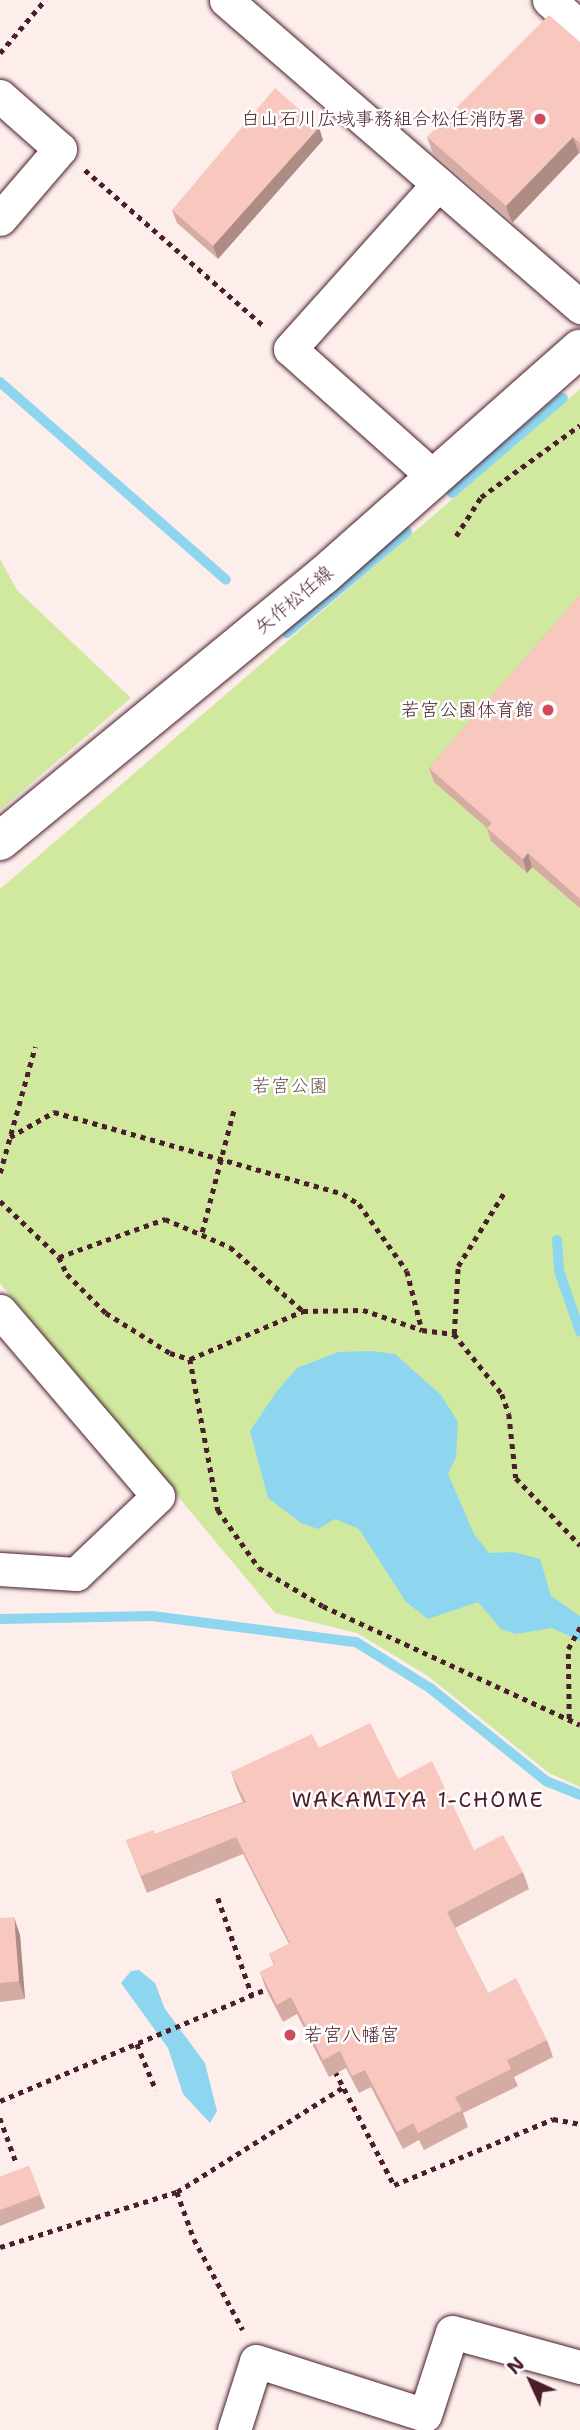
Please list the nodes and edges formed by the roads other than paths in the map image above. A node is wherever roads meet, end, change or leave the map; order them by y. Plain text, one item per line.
1 (226, 0) edge
2 (549, 0) edge
3 (580, 27) edge
4 (0, 96) edge
5 (438, 184) junction
6 (0, 219) edge
7 (580, 307) edge
8 (580, 349) edge
9 (435, 478) junction
10 (0, 841) edge
11 (0, 1311) edge
12 (0, 1569) edge
13 (580, 2367) edge
14 (234, 2430) edge

1 - 5 street
2 - 3 street
4 - 6 street
5 - 7 street
5 - 9 street
8 - 9 main road, 矢作松任線
9 - 10 main road, 矢作松任線
11 - 12 street
13 - 14 street

